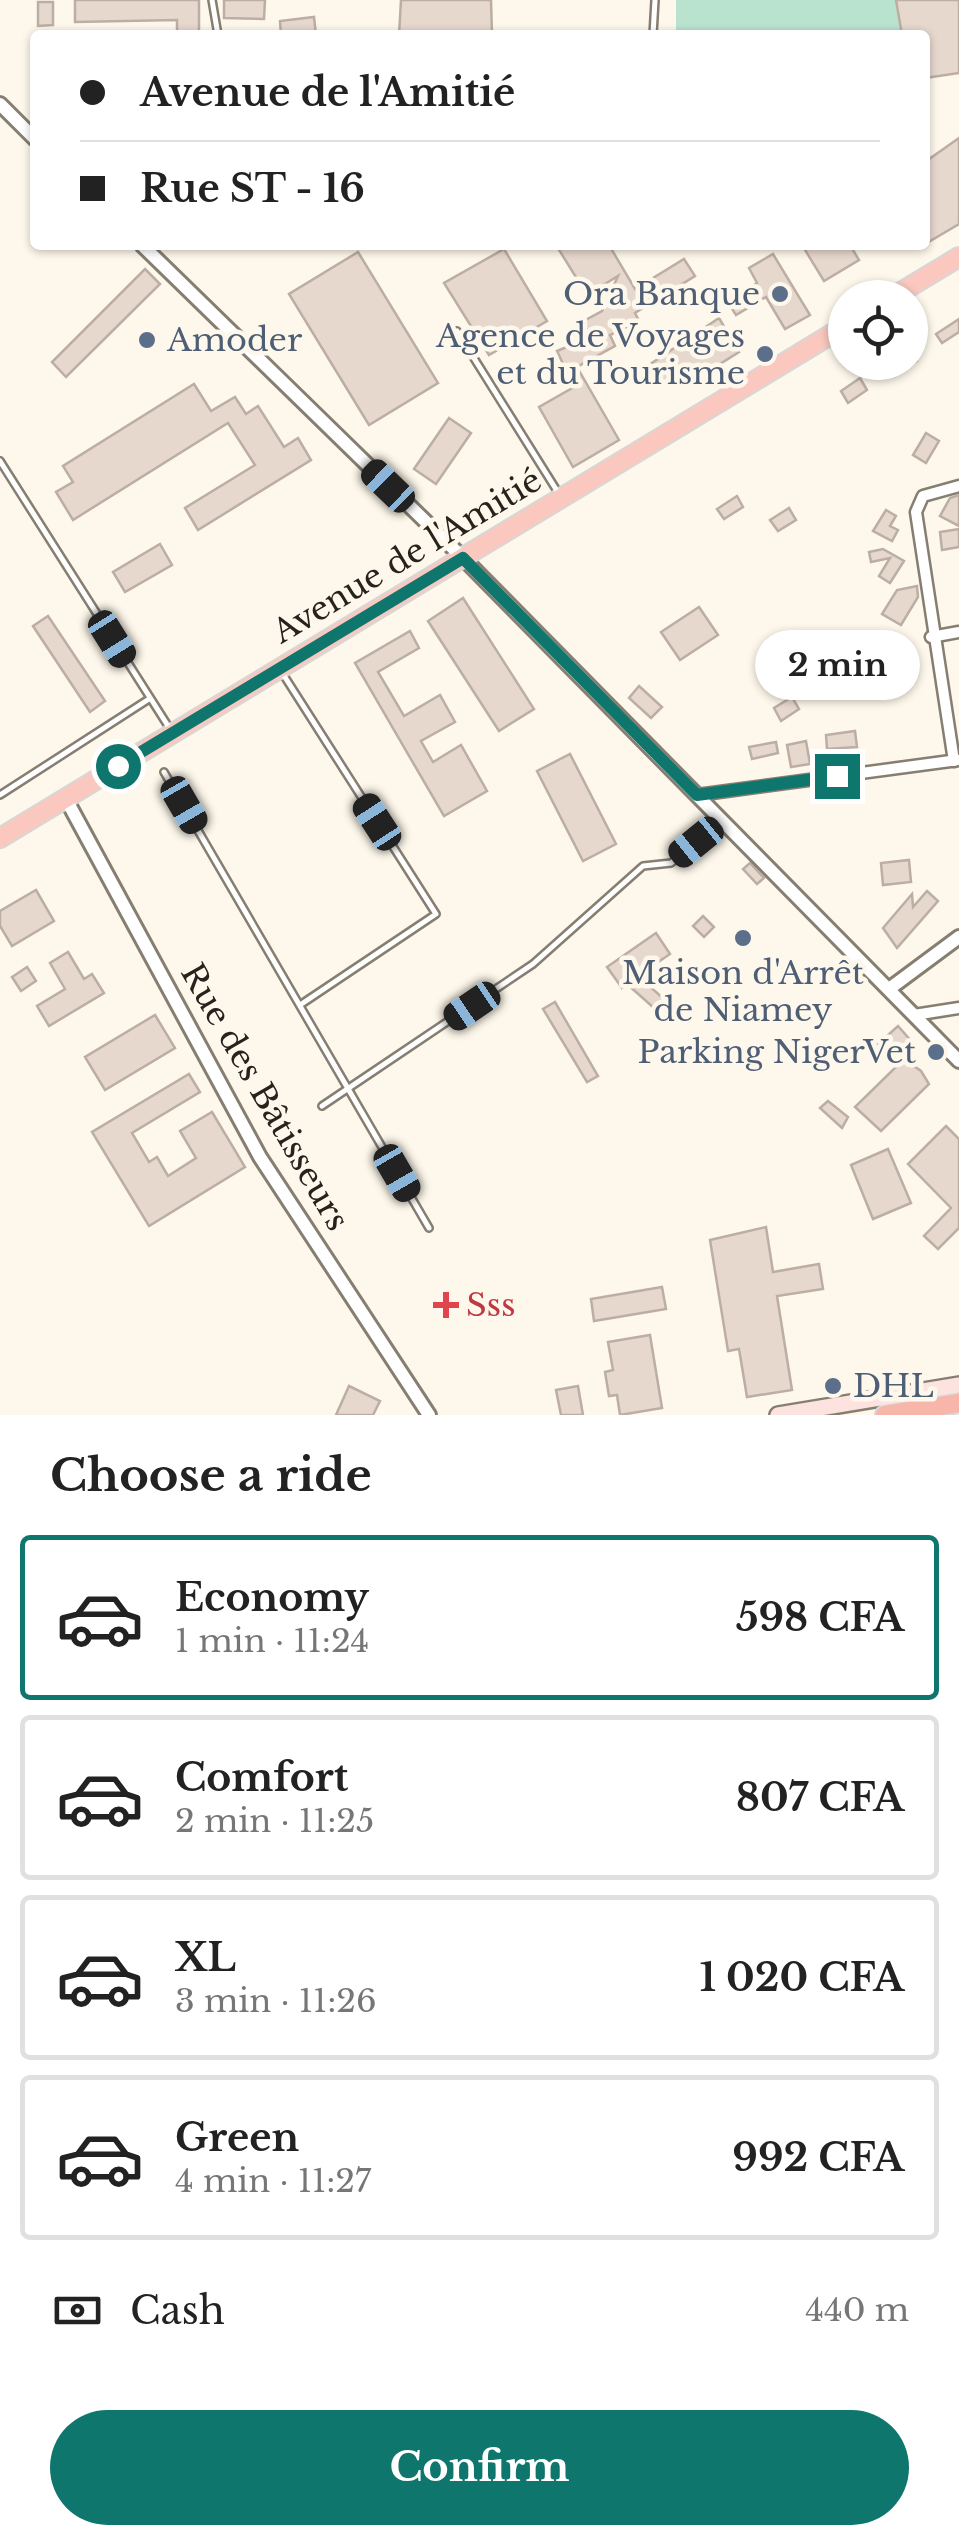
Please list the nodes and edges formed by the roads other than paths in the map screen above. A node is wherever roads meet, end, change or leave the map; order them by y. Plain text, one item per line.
1 (212, 0) edge
2 (655, 0) edge
3 (217, 30) edge
4 (653, 30) edge
5 (0, 104) edge
6 (30, 134) edge
7 (147, 250) edge
8 (959, 256) edge
9 (921, 280) edge
10 (457, 330) dead end
11 (828, 336) edge
12 (0, 461) edge
13 (959, 486) edge
14 (561, 498) junction
15 (463, 558) junction
16 (959, 632) edge
17 (931, 637) junction
18 (279, 668) junction
19 (150, 698) junction
20 (172, 732) junction
21 (956, 761) edge
22 (164, 772) dead end
23 (0, 795) edge
24 (697, 795) junction
25 (66, 799) junction
26 (721, 822) junction
27 (0, 838) edge
28 (959, 937) edge
29 (889, 990) junction
30 (300, 1006) junction
31 (959, 1008) edge
32 (914, 1015) junction
33 (959, 1060) edge
34 (349, 1090) junction
35 (322, 1106) dead end
36 (429, 1228) dead end
37 (959, 1385) edge
38 (959, 1403) edge
39 (430, 1415) edge
40 (778, 1415) edge
41 (885, 1415) edge

1 - 3 lane
2 - 4 lane
5 - 6 street
7 - 15 street
8 - 9 main road
10 - 14 lane
11 - 14 main road, Avenue de l'Amitié
12 - 19 lane
13 - 17 street
14 - 15 main road, Avenue de l'Amitié
15 - 18 main road, Avenue de l'Amitié
15 - 24 street
16 - 17 street
17 - 21 street
18 - 20 main road, Avenue de l'Amitié
18 - 30 lane
19 - 20 lane
19 - 23 lane
20 - 25 main road, Avenue de l'Amitié
21 - 24 street
22 - 30 lane
24 - 26 street
25 - 27 main road, Avenue de l'Amitié
25 - 39 street, Rue des Bâtisseurs
26 - 29 street
26 - 34 lane
28 - 29 street
29 - 32 street
30 - 34 lane
31 - 32 street
32 - 33 street
34 - 35 lane
34 - 36 lane
37 - 40 main road
38 - 41 highway

